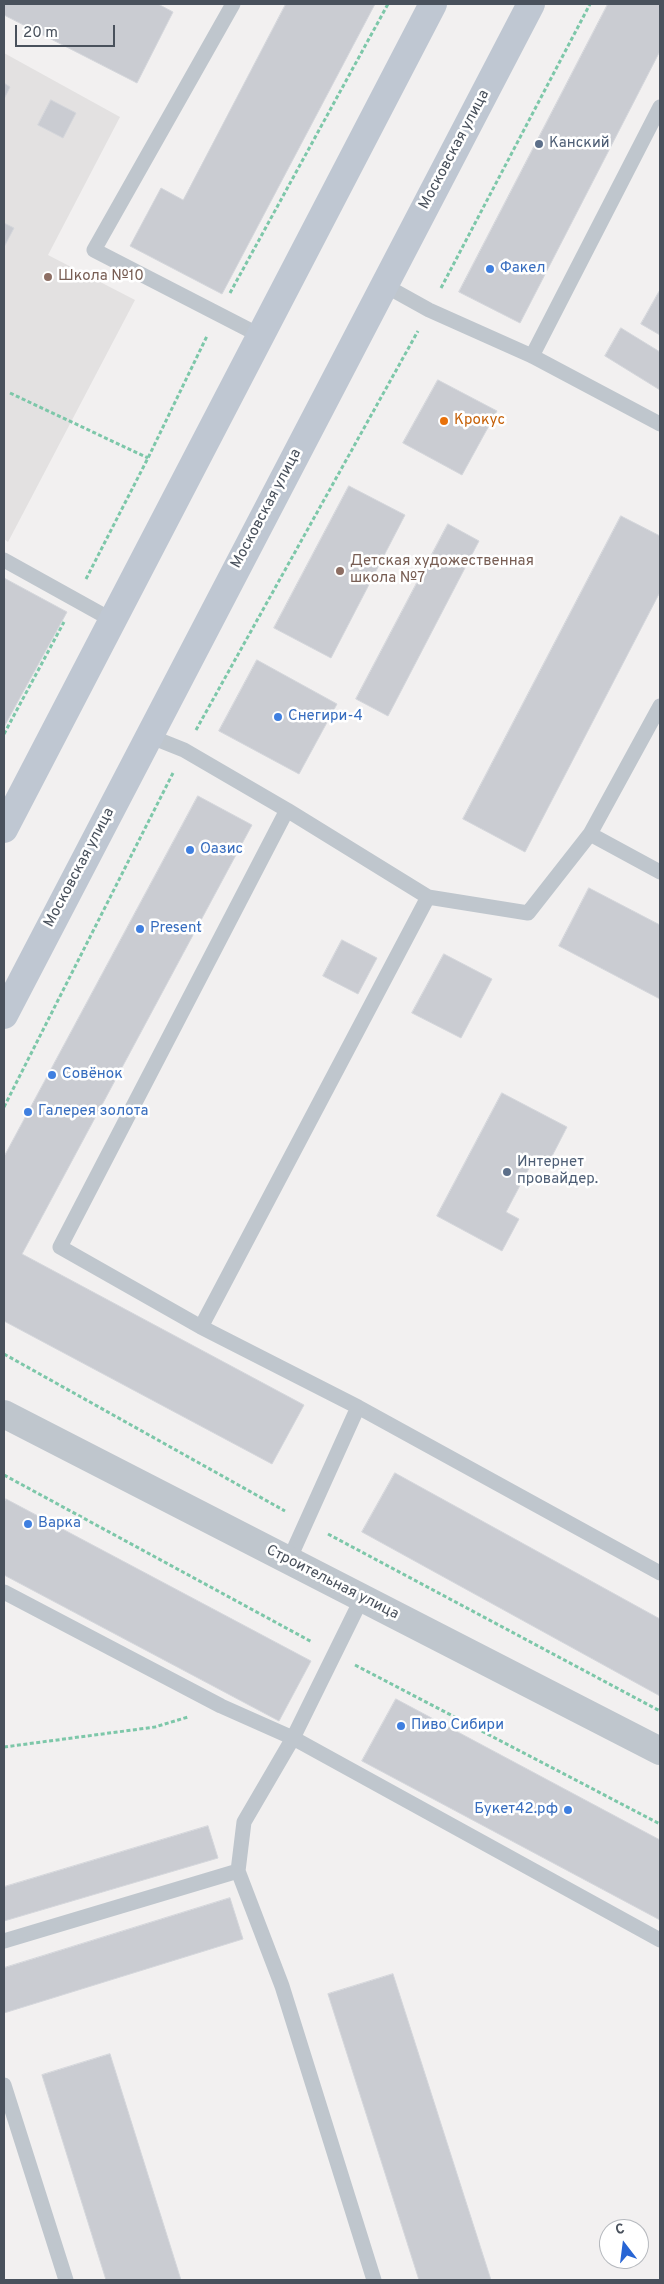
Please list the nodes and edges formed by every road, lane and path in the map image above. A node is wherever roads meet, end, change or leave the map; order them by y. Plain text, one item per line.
1 (388, 4) edge
2 (432, 4) edge
3 (531, 4) edge
4 (590, 4) edge
5 (229, 5) edge
6 (660, 107) edge
7 (384, 285) junction
8 (429, 310) junction
9 (218, 314) junction
10 (259, 335) junction
11 (532, 356) junction
12 (10, 393) dead end
13 (660, 424) edge
14 (148, 458) junction
15 (4, 560) edge
16 (75, 600) junction
17 (112, 620) junction
18 (660, 706) edge
19 (4, 734) edge
20 (149, 736) junction
21 (184, 750) junction
22 (287, 810) junction
23 (4, 829) edge
24 (590, 834) junction
25 (660, 872) edge
26 (428, 897) junction
27 (4, 1015) edge
28 (4, 1107) edge
29 (201, 1326) junction
30 (4, 1354) edge
31 (358, 1407) junction
32 (4, 1414) edge
33 (307, 1523) junction
34 (289, 1560) junction
35 (660, 1574) edge
36 (4, 1592) edge
37 (362, 1598) junction
38 (221, 1706) junction
39 (660, 1711) edge
40 (293, 1738) junction
41 (4, 1748) edge
42 (660, 1751) edge
43 (238, 1871) junction
44 (660, 1940) edge
45 (4, 1942) edge
46 (4, 2085) edge
47 (66, 2280) edge
48 (374, 2280) edge

1 - 9 path
2 - 10 main road
3 - 7 main road, Московская улица
4 - 8 path
5 - 9 lane
6 - 11 lane
7 - 8 lane
7 - 20 main road, Московская улица
8 - 11 lane
8 - 21 path
9 - 10 lane
9 - 14 path
10 - 17 main road
11 - 13 lane
12 - 14 path
14 - 16 path
15 - 16 lane
16 - 17 lane
16 - 19 path
17 - 23 main road
18 - 24 lane
20 - 21 lane
20 - 27 main road, Московская улица
21 - 22 lane
21 - 28 path
22 - 26 lane
22 - 29 lane
24 - 25 lane
24 - 26 lane
26 - 29 lane
29 - 31 lane
30 - 33 path
31 - 33 lane
31 - 35 lane
32 - 34 street, Строительная улица
33 - 34 lane
33 - 39 path
34 - 37 street, Строительная улица
36 - 38 lane
37 - 40 lane
37 - 42 street, Строительная улица
38 - 40 lane
38 - 41 path
40 - 43 lane
40 - 44 lane
43 - 45 lane
43 - 48 lane
46 - 47 lane

